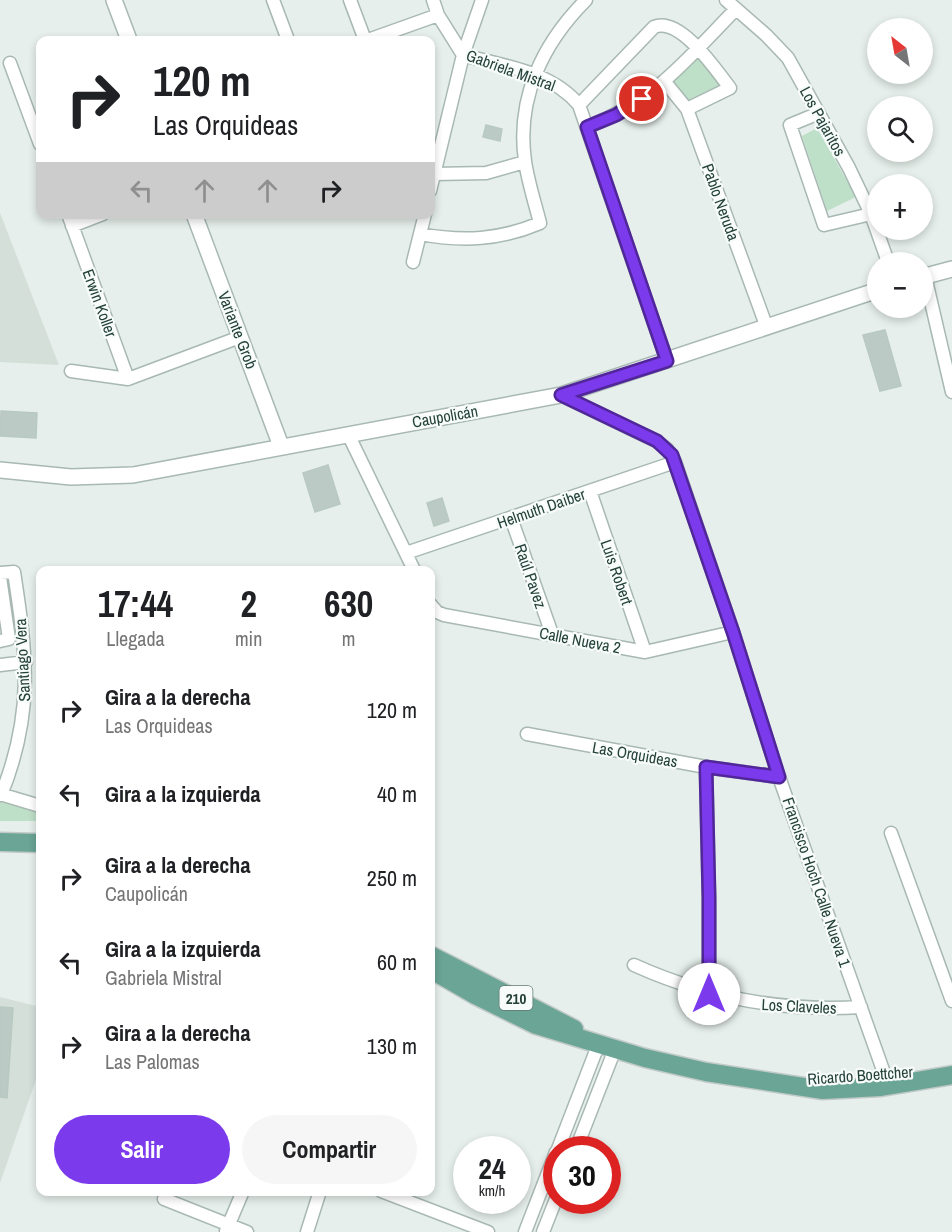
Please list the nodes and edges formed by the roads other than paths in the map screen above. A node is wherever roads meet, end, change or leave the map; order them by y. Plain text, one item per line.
1 (114, 0) edge
2 (273, 0) edge
3 (350, 0) edge
4 (433, 0) edge
5 (482, 0) edge
6 (586, 0) edge
7 (726, 0) edge
8 (736, 9) junction
9 (438, 15) junction
10 (128, 36) edge
11 (286, 36) edge
12 (365, 36) edge
13 (378, 36) edge
14 (698, 48) junction
15 (463, 55) junction
16 (10, 63) dead end
17 (534, 75) junction
18 (665, 82) junction
19 (579, 105) junction
20 (687, 109) junction
21 (819, 113) junction
22 (587, 127) junction
23 (36, 133) edge
24 (525, 162) junction
25 (435, 174) joint
26 (867, 206) edge
27 (867, 215) edge
28 (196, 219) edge
29 (424, 219) edge
30 (70, 220) edge
31 (420, 234) junction
32 (413, 262) dead end
33 (952, 269) edge
34 (933, 274) edge
35 (867, 294) edge
36 (933, 314) edge
37 (767, 328) junction
38 (240, 337) junction
39 (667, 361) junction
40 (71, 371) dead end
41 (128, 380) junction
42 (952, 392) edge
43 (561, 395) junction
44 (348, 434) junction
45 (281, 446) junction
46 (675, 462) junction
47 (0, 470) edge
48 (590, 491) junction
49 (511, 518) junction
50 (406, 553) junction
51 (412, 566) edge
52 (0, 575) edge
53 (435, 610) edge
54 (733, 632) junction
55 (552, 634) junction
56 (4, 640) edge
57 (645, 652) junction
58 (26, 662) junction
59 (0, 665) edge
60 (527, 734) dead end
61 (706, 767) junction
62 (779, 777) junction
63 (0, 795) edge
64 (36, 805) edge
65 (891, 833) dead end
66 (0, 842) edge
67 (36, 843) edge
68 (435, 958) edge
69 (634, 965) dead end
70 (435, 972) edge
71 (709, 994) junction
72 (952, 1002) edge
73 (861, 1007) junction
74 (607, 1046) junction
75 (952, 1068) edge
76 (952, 1075) edge
77 (887, 1081) junction
78 (565, 1136) edge
79 (580, 1136) edge
80 (543, 1188) edge
81 (241, 1196) edge
82 (318, 1196) edge
83 (410, 1196) edge
84 (164, 1199) dead end
85 (550, 1214) edge
86 (227, 1228) edge
87 (248, 1232) edge
88 (307, 1232) edge
89 (488, 1232) edge
90 (525, 1232) edge
91 (543, 1232) edge

1 - 10 street
2 - 11 street
3 - 12 street
4 - 9 street, Gabriela Mistral
5 - 15 street
6 - 17 street
7 - 8 street, Los Pajaritos
8 - 14 street
8 - 21 street, Los Pajaritos
9 - 13 street
9 - 15 street, Gabriela Mistral
14 - 18 street
14 - 19 street
14 - 20 street
15 - 17 street, Gabriela Mistral
15 - 25 street
16 - 23 street
17 - 19 street, Gabriela Mistral
17 - 24 street
18 - 20 street, Pablo Neruda
18 - 22 street
19 - 22 street, Gabriela Mistral
20 - 37 street, Pablo Neruda
21 - 26 street, Los Pajaritos
21 - 27 street
22 - 39 street, Gabriela Mistral
24 - 25 street
24 - 31 street
28 - 38 street, Variante Grob
29 - 31 street
30 - 41 street, Erwin Koller
31 - 32 street
33 - 34 street
35 - 37 street, Caupolicán
36 - 42 street
37 - 39 street, Caupolicán
38 - 41 street
38 - 45 street, Variante Grob
39 - 43 street, Caupolicán
40 - 41 street
43 - 44 street, Caupolicán
43 - 46 street, Francisco Hoch Calle Nueva 1
44 - 45 street, Caupolicán
44 - 50 street
45 - 47 street, Caupolicán
46 - 48 street, Helmuth Daiber
46 - 54 street, Francisco Hoch Calle Nueva 1
48 - 49 street, Helmuth Daiber
48 - 57 street, Luis Robert
49 - 50 street, Helmuth Daiber
49 - 55 street, Raúl Pavez
50 - 51 street
52 - 56 street, Santiago Vera
52 - 58 street, Santiago Vera
53 - 55 street, Calle Nueva 2
54 - 57 street, Calle Nueva 2
54 - 62 street, Francisco Hoch Calle Nueva 1
55 - 57 street, Calle Nueva 2
58 - 59 street
58 - 63 street, Santiago Vera
60 - 61 street, Las Orquideas
61 - 62 street, Las Orquideas
61 - 71 street
62 - 73 street, Francisco Hoch Calle Nueva 1
63 - 64 street
65 - 72 street
66 - 67 main road
68 - 74 main road, Ricardo Boettcher / 210
69 - 71 street, Los Claveles
70 - 74 main road, Ricardo Boettcher / 210
71 - 73 street, Los Claveles
73 - 77 street, Francisco Hoch Calle Nueva 1
74 - 77 main road, Ricardo Boettcher / 210
74 - 78 street
74 - 79 street
75 - 77 main road, Ricardo Boettcher / 210
76 - 77 main road, Ricardo Boettcher / 210
80 - 90 street
81 - 86 street
82 - 88 street
83 - 89 street
84 - 86 street
85 - 91 street
86 - 87 street

